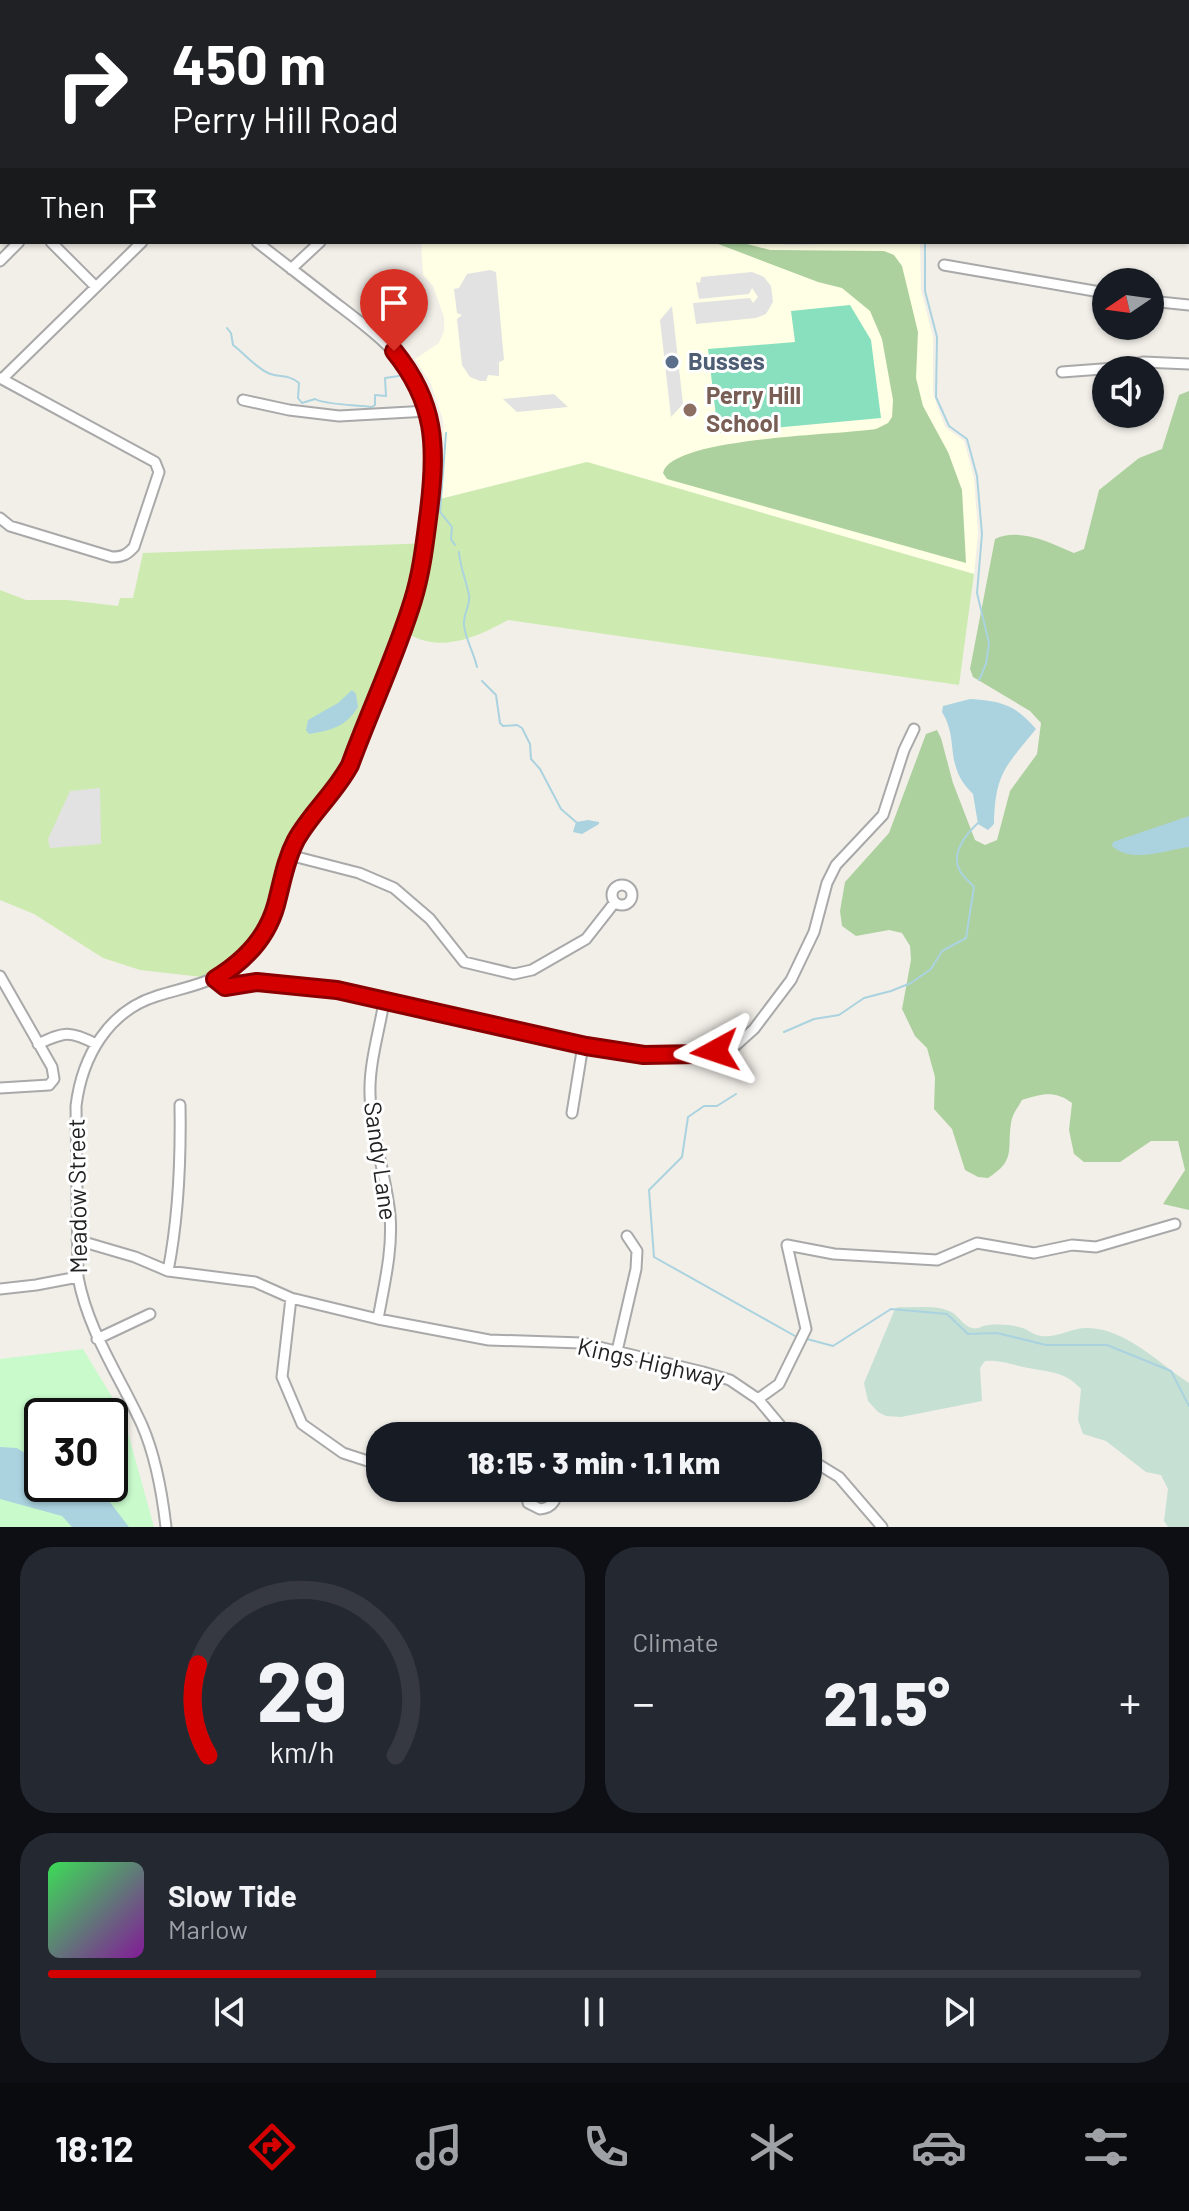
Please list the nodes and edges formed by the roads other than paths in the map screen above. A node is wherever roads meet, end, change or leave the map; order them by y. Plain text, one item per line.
1 (17, 244) edge
2 (53, 244) edge
3 (140, 244) edge
4 (260, 244) edge
5 (318, 244) edge
6 (0, 261) edge
7 (944, 265) dead end
8 (291, 269) junction
9 (96, 287) junction
10 (1092, 291) edge
11 (1164, 302) edge
12 (1189, 305) edge
13 (1189, 364) edge
14 (1062, 372) dead end
15 (1, 378) edge
16 (243, 400) dead end
17 (428, 411) junction
18 (0, 518) edge
19 (10, 526) junction
20 (0, 534) edge
21 (914, 729) dead end
22 (289, 855) junction
23 (615, 902) dead end
24 (0, 976) edge
25 (215, 979) junction
26 (4, 990) edge
27 (384, 1002) junction
28 (38, 1044) junction
29 (96, 1044) junction
30 (583, 1045) junction
31 (0, 1088) edge
32 (180, 1105) dead end
33 (572, 1113) dead end
34 (1175, 1224) dead end
35 (627, 1236) dead end
36 (77, 1240) junction
37 (168, 1271) junction
38 (78, 1277) junction
39 (0, 1289) edge
40 (291, 1298) junction
41 (150, 1314) dead end
42 (378, 1319) junction
43 (97, 1339) junction
44 (617, 1351) junction
45 (758, 1399) junction
46 (777, 1422) edge
47 (366, 1460) edge
48 (822, 1467) edge
49 (528, 1502) edge
50 (553, 1502) edge
51 (166, 1527) edge
52 (882, 1527) edge

1 - 6 street
2 - 9 street
3 - 9 street
4 - 8 street
5 - 8 street
7 - 10 street
8 - 17 street
9 - 15 street
11 - 12 street
13 - 14 street
15 - 19 street
16 - 17 street
17 - 22 street
18 - 19 street
19 - 20 street
21 - 30 street
22 - 23 street
22 - 25 street
24 - 26 street
25 - 27 street
25 - 29 street
26 - 28 street
27 - 30 street
27 - 42 street, Sandy Lane
28 - 29 street
28 - 31 street
29 - 36 street, Meadow Street
30 - 33 street
32 - 37 street
34 - 45 street
35 - 44 street
36 - 37 street, Kings Highway
36 - 38 street, Meadow Street
37 - 40 street, Kings Highway
38 - 39 street
38 - 43 street, Meadow Street
40 - 42 street, Kings Highway
40 - 47 street
41 - 43 street
42 - 44 street, Kings Highway
43 - 51 street, Meadow Street
44 - 45 street, Kings Highway
45 - 46 street, Kings Highway
48 - 52 street
49 - 50 street

